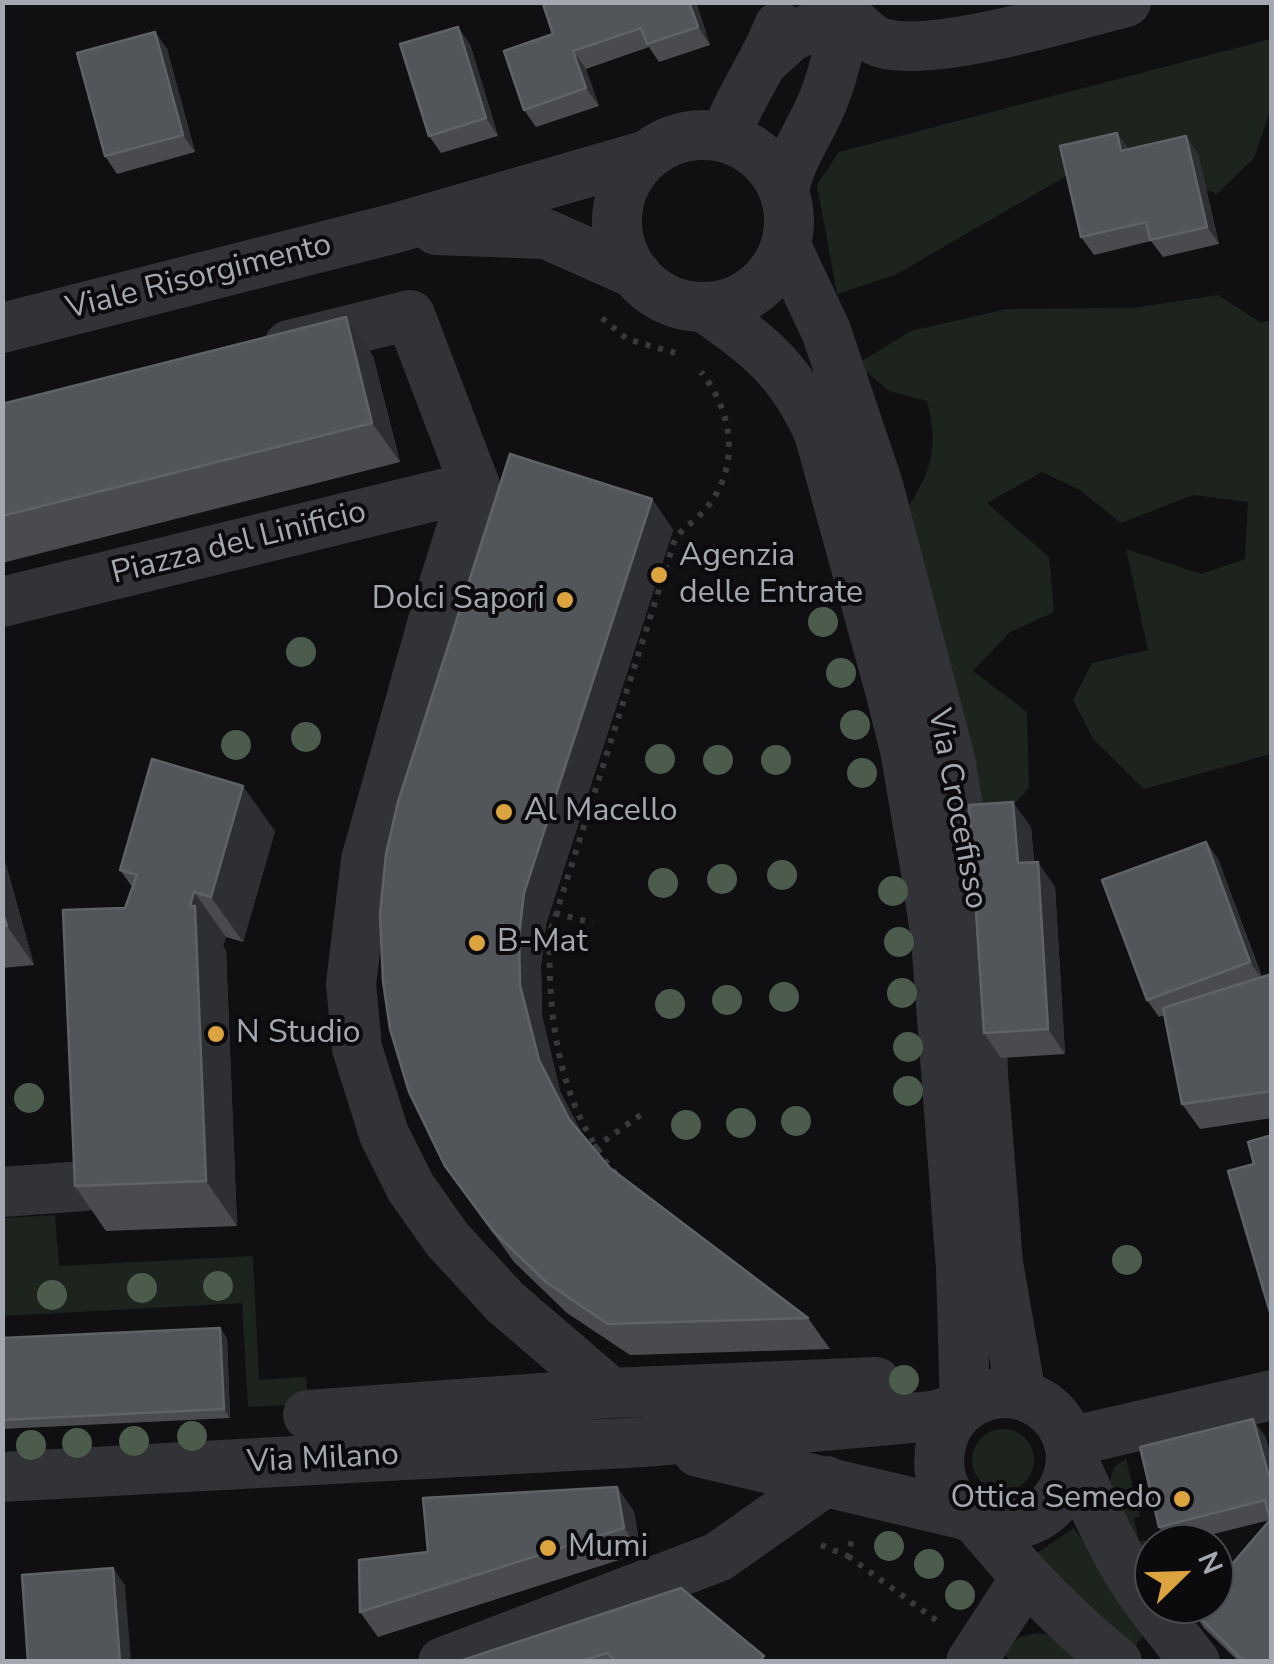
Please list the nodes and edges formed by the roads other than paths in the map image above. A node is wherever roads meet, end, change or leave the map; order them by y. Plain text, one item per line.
1 (788, 2) edge
2 (1126, 2) edge
3 (846, 9) edge
4 (766, 58) junction
5 (725, 137) junction
6 (646, 155) junction
7 (784, 190) junction
8 (396, 228) junction
9 (786, 246) junction
10 (636, 274) junction
11 (704, 307) junction
12 (2, 328) edge
13 (254, 354) edge
14 (475, 486) junction
15 (2, 602) edge
16 (85, 1186) edge
17 (2, 1192) edge
18 (876, 1382) dead end
19 (610, 1393) junction
20 (1272, 1394) edge
21 (1021, 1395) junction
22 (966, 1406) junction
23 (308, 1415) dead end
24 (644, 1442) junction
25 (1070, 1448) junction
26 (2, 1477) edge
27 (845, 1486) junction
28 (974, 1517) junction
29 (1025, 1579) junction
30 (975, 1656) edge
31 (443, 1662) edge
32 (1118, 1662) edge
33 (1196, 1662) edge

1 - 4 street
2 - 3 street
3 - 4 street
3 - 7 street
4 - 5 street
5 - 6 street
5 - 7 street
6 - 8 street, Viale Risorgimento
6 - 10 street
7 - 9 street
8 - 10 street, Viale Risorgimento
8 - 12 street, Viale Risorgimento
9 - 11 street
9 - 21 street, Via Crocefisso
10 - 11 street
11 - 22 street, Via Crocefisso
13 - 14 street
14 - 15 street, Piazza del Linificio
14 - 19 street
16 - 17 street
18 - 19 street
19 - 23 street
20 - 25 street
21 - 22 street
21 - 25 street
22 - 24 street, Via Milano
22 - 28 street
24 - 26 street, Via Milano
24 - 27 street, Via Milano
25 - 28 street
25 - 33 street
27 - 28 street, Via Milano
27 - 31 street
28 - 29 street
29 - 30 street
29 - 32 street

